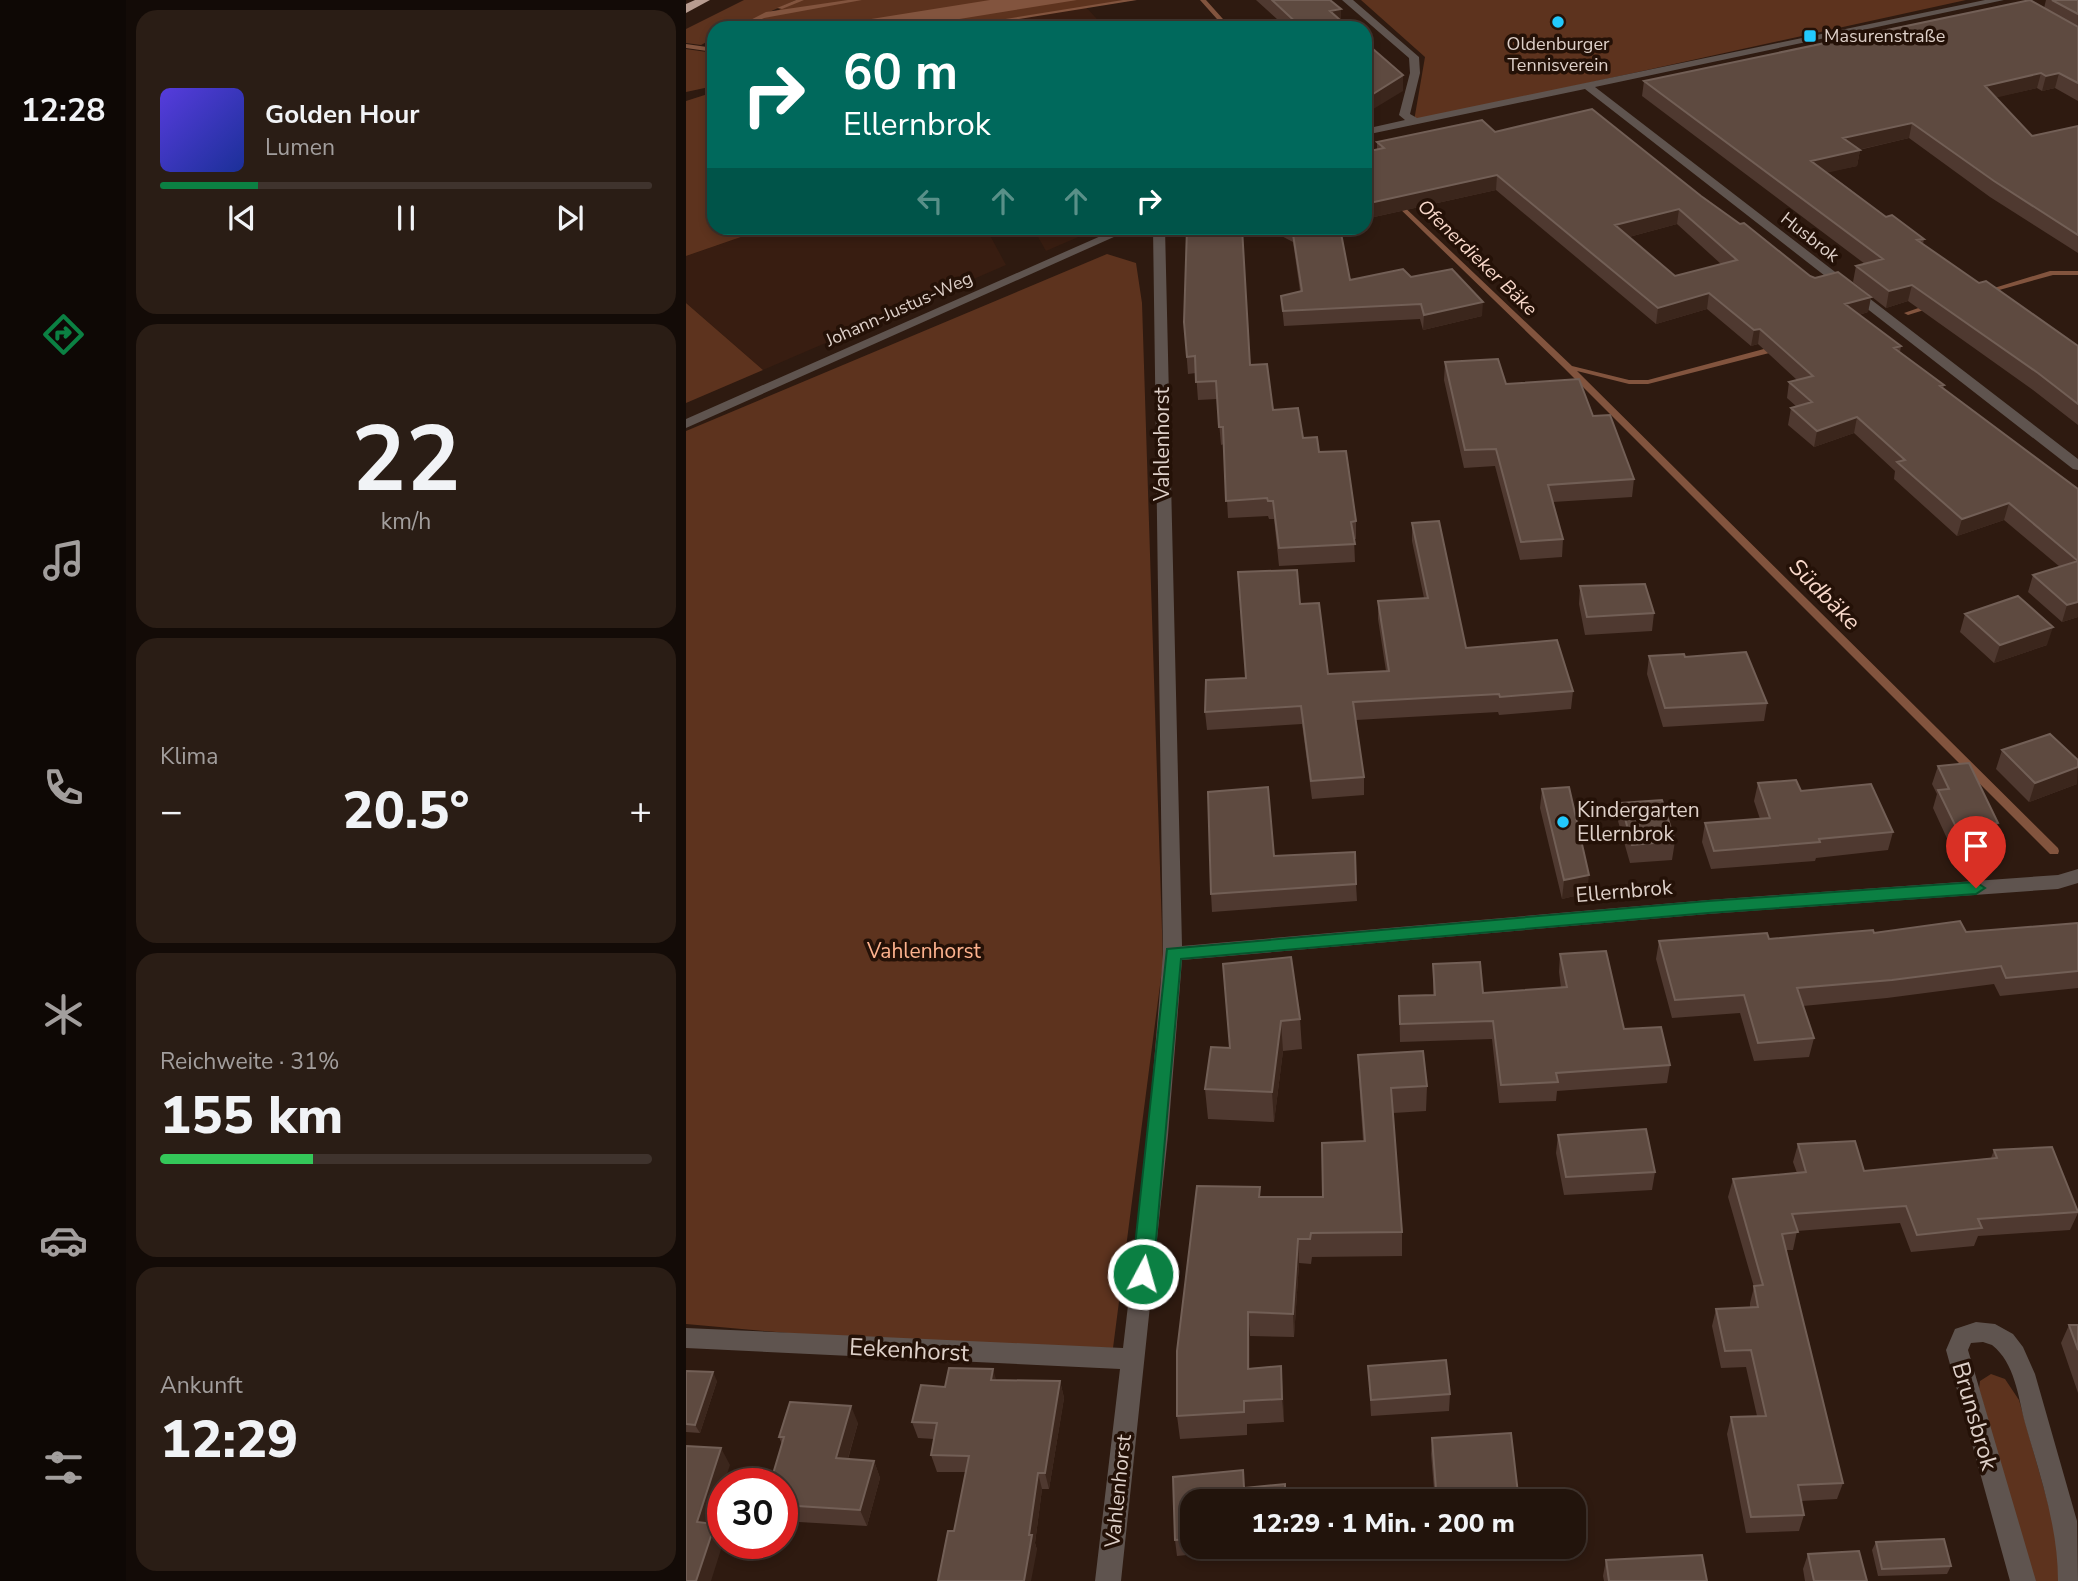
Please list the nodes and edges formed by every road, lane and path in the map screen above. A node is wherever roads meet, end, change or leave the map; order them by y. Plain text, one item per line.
1 (704, 0) edge
2 (1347, 0) edge
3 (1999, 0) edge
4 (686, 9) edge
5 (1372, 21) edge
6 (1372, 21) edge
7 (1588, 87) junction
8 (1414, 121) junction
9 (1372, 130) edge
10 (1112, 235) edge
11 (1159, 235) edge
12 (686, 424) edge
13 (2078, 466) edge
14 (2078, 876) edge
15 (1173, 954) junction
16 (686, 1338) edge
17 (1133, 1359) junction
18 (1108, 1581) edge
19 (2023, 1581) edge
20 (2071, 1581) edge

1 - 4 highway
2 - 6 street
3 - 7 street
5 - 8 street
7 - 8 street
7 - 13 street, Husbrok
8 - 9 street
10 - 12 street, Johann-Justus-Weg
11 - 15 street, Vahlenhorst
14 - 15 street, Ellernbrok
15 - 17 street, Vahlenhorst
16 - 17 street, Eekenhorst
17 - 18 street, Vahlenhorst
19 - 20 street, Brunsbrok

